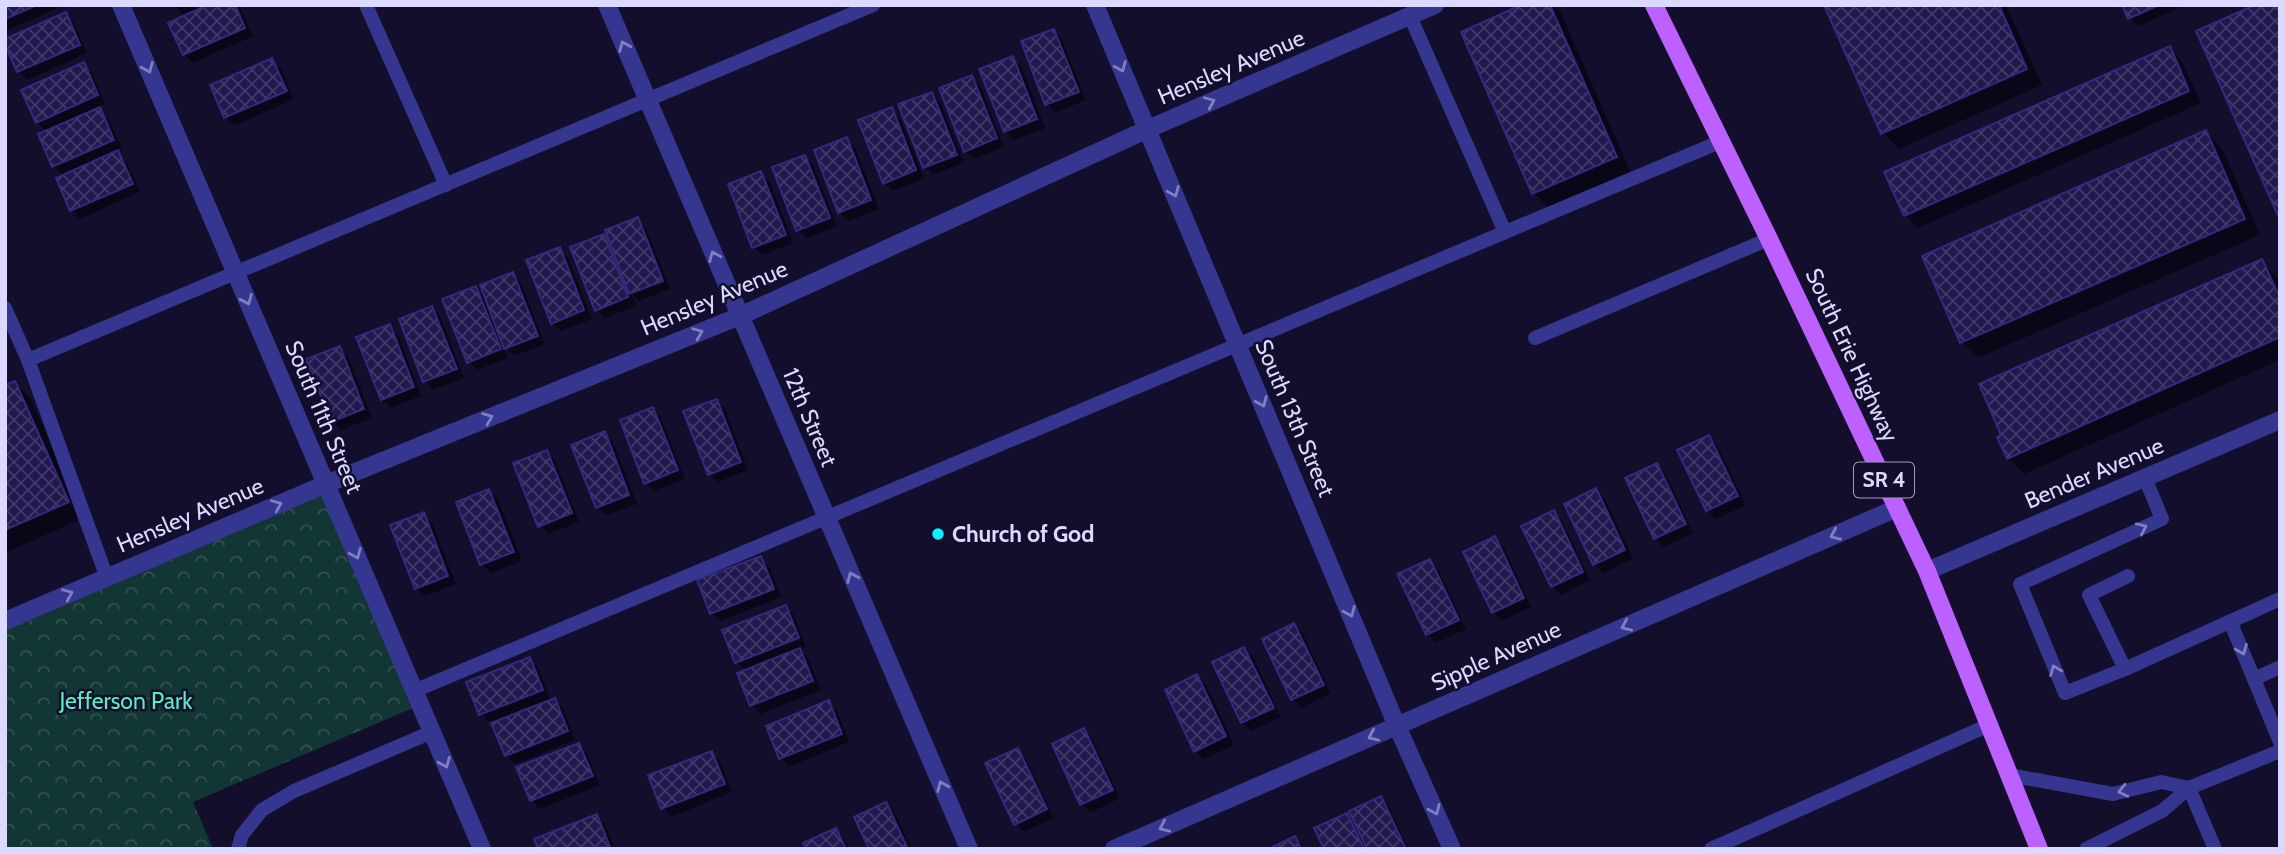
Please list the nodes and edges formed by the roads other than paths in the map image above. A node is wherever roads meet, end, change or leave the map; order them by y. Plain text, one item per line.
1 (121, 5) edge
2 (366, 5) edge
3 (607, 5) edge
4 (873, 5) edge
5 (1095, 5) edge
6 (1435, 5) edge
7 (1654, 5) edge
8 (1410, 16) junction
9 (648, 102) junction
10 (1148, 129) junction
11 (1722, 141) junction
12 (446, 185) junction
13 (1505, 232) junction
14 (1769, 239) junction
15 (236, 273) junction
16 (5, 308) edge
17 (740, 316) junction
18 (1535, 338) dead end
19 (1238, 344) junction
20 (28, 359) junction
21 (2280, 420) edge
22 (2145, 478) junction
23 (326, 484) junction
24 (1897, 508) junction
25 (827, 519) junction
26 (1927, 571) junction
27 (2128, 576) dead end
28 (107, 578) junction
29 (2280, 599) edge
30 (5, 621) edge
31 (2230, 621) junction
32 (2280, 667) edge
33 (2125, 669) junction
34 (2254, 679) junction
35 (414, 691) junction
36 (1989, 725) junction
37 (1397, 726) junction
38 (432, 732) junction
39 (2280, 742) edge
40 (2280, 751) edge
41 (2009, 775) junction
42 (2189, 788) junction
43 (238, 849) edge
44 (482, 849) edge
45 (969, 849) edge
46 (1114, 849) edge
47 (1452, 849) edge
48 (1711, 849) edge
49 (2039, 849) edge
50 (2086, 849) edge
51 (2215, 849) edge

1 -> 15 street, South 11th Street
2 - 12 lane
9 -> 3 street, 12th Street
4 - 9 lane
5 -> 10 street, South 13th Street
6 - 8 street, Hensley Avenue
7 - 11 main road, South Erie Highway / SR 4
10 -> 8 street, Hensley Avenue
8 - 13 lane
9 - 12 lane
17 -> 9 street, 12th Street
10 - 17 street, Hensley Avenue
10 -> 19 street, South 13th Street
11 - 13 lane
11 - 14 main road, South Erie Highway / SR 4
12 - 15 lane
13 - 19 lane
14 - 18 lane
14 - 24 main road, South Erie Highway / SR 4
15 - 20 lane
15 -> 23 street, South 11th Street
16 - 20 lane
23 -> 17 street, Hensley Avenue
17 - 25 street, 12th Street
19 - 25 lane
19 -> 37 street, South 13th Street
20 - 28 lane
21 - 22 street, Bender Avenue
22 - 26 street, Bender Avenue
33 -> 22 lane
28 -> 23 street, Hensley Avenue
23 -> 35 street, South 11th Street
24 - 26 main road, South Erie Highway / SR 4
24 -> 37 street, Sipple Avenue
25 - 35 lane
45 -> 25 street, 12th Street
26 - 36 main road, South Erie Highway / SR 4
27 - 33 lane
30 -> 28 street, Hensley Avenue
29 - 31 lane
31 - 33 lane
31 -> 34 lane
32 - 34 lane
34 - 39 lane
35 - 38 street, South 11th Street
36 - 41 main road, South Erie Highway / SR 4
36 - 48 lane
37 -> 46 street, Sipple Avenue
37 -> 47 street, South 13th Street
38 - 43 lane
38 -> 44 street, South 11th Street
40 - 42 lane
42 -> 41 lane
41 - 49 main road, South Erie Highway / SR 4
42 - 50 lane
42 - 51 lane

